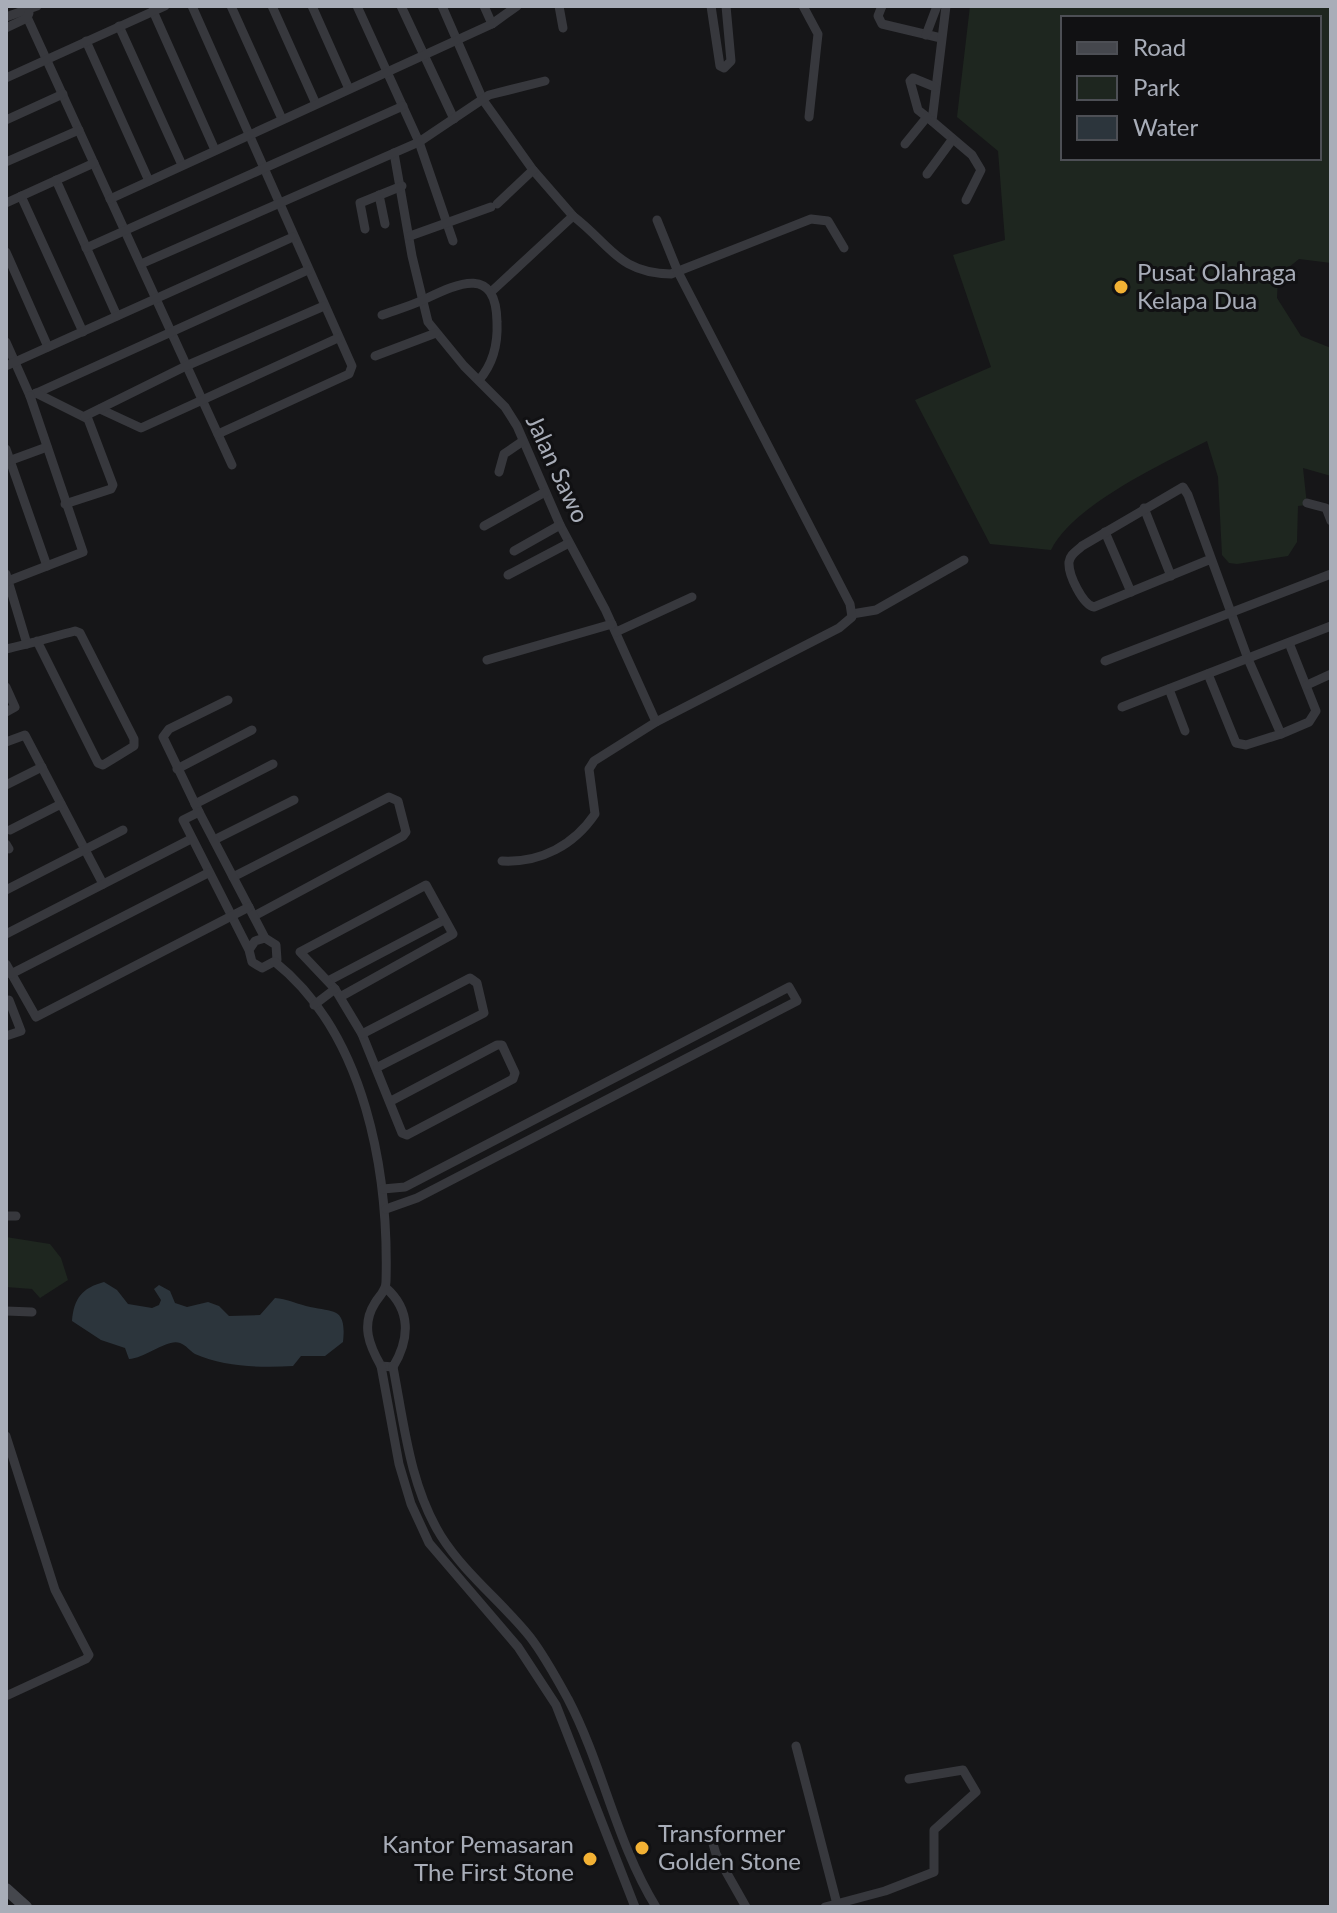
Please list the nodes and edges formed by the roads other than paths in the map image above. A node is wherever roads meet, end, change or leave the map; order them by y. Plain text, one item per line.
1 (165, 6) edge
2 (192, 6) edge
3 (231, 6) edge
4 (272, 6) edge
5 (312, 6) edge
6 (357, 6) edge
7 (401, 6) edge
8 (442, 6) edge
9 (484, 6) edge
10 (517, 6) edge
11 (559, 6) edge
12 (711, 6) edge
13 (726, 6) edge
14 (803, 6) edge
15 (882, 6) edge
16 (937, 6) edge
17 (946, 6) edge
18 (28, 10) edge
19 (153, 11) junction
20 (6, 17) edge
21 (492, 24) junction
22 (119, 26) junction
23 (728, 27) junction
24 (6, 28) edge
25 (563, 28) dead end
26 (714, 29) junction
27 (926, 35) junction
28 (941, 38) junction
29 (456, 40) junction
30 (86, 41) junction
31 (423, 55) junction
32 (47, 59) junction
33 (387, 72) junction
34 (6, 78) edge
35 (545, 81) dead end
36 (935, 87) junction
37 (349, 89) junction
38 (63, 94) junction
39 (483, 100) junction
40 (316, 104) junction
41 (403, 106) junction
42 (809, 117) dead end
43 (282, 119) junction
44 (454, 119) junction
45 (930, 119) junction
46 (6, 120) edge
47 (79, 130) junction
48 (247, 135) junction
49 (952, 140) junction
50 (419, 142) junction
51 (905, 144) dead end
52 (215, 150) junction
53 (394, 153) junction
54 (6, 162) edge
55 (94, 163) junction
56 (182, 165) junction
57 (262, 168) junction
58 (533, 170) junction
59 (927, 174) dead end
60 (56, 180) junction
61 (149, 181) junction
62 (402, 186) junction
63 (379, 195) junction
64 (21, 196) junction
65 (110, 199) junction
66 (966, 200) dead end
67 (6, 203) edge
68 (278, 203) junction
69 (573, 216) junction
70 (657, 220) dead end
71 (385, 224) dead end
72 (446, 224) junction
73 (365, 229) dead end
74 (126, 230) junction
75 (410, 236) junction
76 (293, 237) junction
77 (453, 241) dead end
78 (86, 248) junction
79 (844, 248) dead end
80 (6, 252) edge
81 (141, 264) junction
82 (308, 270) junction
83 (678, 272) junction
84 (491, 292) junction
85 (156, 299) junction
86 (422, 300) junction
87 (324, 306) junction
88 (382, 315) dead end
89 (117, 316) junction
90 (83, 332) junction
91 (171, 333) junction
92 (436, 333) junction
93 (338, 338) junction
94 (6, 342) edge
95 (48, 347) junction
96 (375, 356) dead end
97 (10, 364) edge
98 (186, 366) junction
99 (479, 380) junction
100 (33, 395) junction
101 (202, 401) junction
102 (100, 409) junction
103 (85, 416) junction
104 (218, 434) junction
105 (523, 441) junction
106 (47, 447) junction
107 (6, 449) edge
108 (8, 462) edge
109 (232, 465) dead end
110 (499, 472) dead end
111 (545, 492) junction
112 (1307, 503) dead end
113 (65, 504) junction
114 (1144, 508) junction
115 (1331, 521) edge
116 (560, 525) junction
117 (484, 526) dead end
118 (1105, 532) junction
119 (569, 543) junction
120 (514, 551) dead end
121 (1211, 559) junction
122 (964, 560) dead end
123 (47, 566) junction
124 (1331, 574) edge
125 (508, 575) dead end
126 (1171, 576) junction
127 (7, 577) edge
128 (1131, 592) junction
129 (692, 597) dead end
130 (1231, 613) junction
131 (852, 614) junction
132 (1331, 626) edge
133 (614, 628) junction
134 (37, 641) junction
135 (1289, 643) junction
136 (27, 644) junction
137 (6, 649) edge
138 (1248, 659) junction
139 (487, 660) dead end
140 (1105, 661) dead end
141 (1208, 674) junction
142 (1331, 674) edge
143 (1307, 685) junction
144 (6, 687) edge
145 (1169, 689) junction
146 (228, 700) dead end
147 (1122, 707) dead end
148 (6, 712) edge
149 (656, 722) junction
150 (252, 730) dead end
151 (1185, 731) dead end
152 (1281, 734) junction
153 (6, 742) edge
154 (273, 764) dead end
155 (42, 767) junction
156 (177, 769) junction
157 (6, 785) edge
158 (294, 800) dead end
159 (61, 804) junction
160 (197, 808) junction
161 (10, 830) dead end
162 (123, 830) dead end
163 (191, 839) junction
164 (214, 840) junction
165 (85, 850) junction
166 (502, 861) dead end
167 (208, 873) junction
168 (233, 877) junction
169 (103, 884) junction
170 (6, 890) edge
171 (251, 911) junction
172 (231, 916) junction
173 (444, 920) junction
174 (6, 934) edge
175 (265, 938) junction
176 (249, 950) junction
177 (275, 962) junction
178 (6, 964) edge
179 (11, 974) junction
180 (334, 989) junction
181 (9, 1000) dead end
182 (314, 1005) junction
183 (362, 1034) junction
184 (6, 1036) edge
185 (378, 1067) junction
186 (391, 1101) junction
187 (410, 1185) junction
188 (383, 1189) junction
189 (417, 1198) junction
190 (386, 1209) junction
191 (386, 1288) junction
192 (6, 1311) edge
193 (32, 1312) dead end
194 (381, 1366) junction
195 (393, 1367) junction
196 (6, 1436) edge
197 (6, 1696) edge
198 (796, 1746) dead end
199 (909, 1779) dead end
200 (711, 1837) dead end
201 (6, 1889) edge
202 (837, 1904) junction
203 (26, 1907) edge
204 (635, 1907) edge
205 (656, 1907) edge
206 (746, 1907) edge
207 (825, 1907) edge

1 - 19 street
2 - 48 street
3 - 43 street
4 - 40 street
5 - 37 street
6 - 33 street
7 - 31 street
8 - 29 street
9 - 21 street
10 - 21 street
11 - 25 street
12 - 26 street
13 - 23 street
14 - 42 street
15 - 27 street
16 - 27 street
17 - 28 street
18 - 20 street
18 - 24 street
18 - 32 street
19 - 22 street
19 - 52 street
21 - 29 street
22 - 30 street
22 - 56 street
23 - 26 street
23 - 26 street
27 - 28 street
28 - 36 street
29 - 31 street
29 - 39 street
30 - 32 street
30 - 61 street
31 - 33 street
31 - 44 street
32 - 34 street
32 - 38 street
33 - 37 street
33 - 41 street
35 - 39 street
36 - 45 street
36 - 45 street
37 - 40 street
38 - 46 street
38 - 47 street
39 - 44 street
39 - 58 street
40 - 43 street
41 - 50 street
41 - 57 street
43 - 48 street
44 - 50 street
45 - 49 street
45 - 51 street
47 - 54 street
47 - 55 street
48 - 52 street
48 - 57 street
49 - 59 street
49 - 66 street
50 - 53 street
50 - 72 street
52 - 56 street
53 - 62 street, Jalan Sawo
53 - 68 street
55 - 60 street
55 - 65 street
56 - 61 street
57 - 68 street
57 - 74 street
58 - 69 street
58 - 72 street
60 - 64 street
60 - 78 street
61 - 65 street
62 - 63 street
62 - 75 street, Jalan Sawo
63 - 71 street
63 - 73 street
64 - 67 street
64 - 90 street
65 - 74 street
68 - 76 street
68 - 81 street
69 - 83 street
69 - 84 street
70 - 83 street
72 - 75 street
72 - 77 street
74 - 78 street
74 - 81 street
75 - 86 street, Jalan Sawo
76 - 82 street
76 - 85 street
78 - 89 street
79 - 83 street
80 - 95 street
81 - 85 street
82 - 87 street
82 - 91 street
83 - 131 street
84 - 86 street
84 - 99 street
85 - 89 street
85 - 91 street
86 - 88 street
86 - 92 street, Jalan Sawo
87 - 93 street
87 - 98 street
89 - 90 street
90 - 95 street
91 - 98 street
91 - 100 street
92 - 96 street
92 - 99 street, Jalan Sawo
93 - 101 street
93 - 104 street
94 - 97 street
95 - 97 street
97 - 100 street
98 - 101 street
98 - 102 street
99 - 105 street, Jalan Sawo
100 - 103 street
100 - 106 street
101 - 102 street
101 - 104 street
102 - 103 street
103 - 113 street
104 - 109 street
105 - 110 street
105 - 111 street, Jalan Sawo
106 - 108 street
106 - 113 street
107 - 108 street
108 - 123 street
111 - 116 street, Jalan Sawo
111 - 117 street
112 - 115 street
113 - 123 street
114 - 118 street
114 - 121 street
114 - 126 street
116 - 119 street, Jalan Sawo
116 - 120 street
118 - 128 street
118 - 128 street
119 - 125 street
119 - 133 street, Jalan Sawo
121 - 126 street
121 - 130 street
122 - 131 street
123 - 127 street
124 - 130 street
126 - 128 street
127 - 136 street
129 - 133 street
130 - 138 street
130 - 140 street
131 - 149 street
132 - 135 street
133 - 139 street
133 - 149 street, Jalan Sawo
134 - 134 street
134 - 136 street
135 - 138 street
135 - 143 street
136 - 137 street
138 - 141 street
138 - 152 street
141 - 145 street
141 - 152 street
142 - 143 street
143 - 152 street
144 - 148 street
145 - 147 street
145 - 151 street
146 - 156 street
149 - 166 street
150 - 156 street
153 - 155 street
154 - 160 street
155 - 157 street
155 - 159 street
156 - 160 street
158 - 164 street
159 - 161 street
159 - 165 street
160 - 163 street
160 - 164 street
162 - 165 street
163 - 167 street
163 - 169 street
164 - 168 street
165 - 169 street
165 - 170 street
167 - 172 street
167 - 179 street
168 - 171 street
168 - 171 street
169 - 174 street
171 - 172 street
171 - 175 street
172 - 176 street
172 - 179 street
173 - 180 street
173 - 180 street
173 - 180 street
175 - 176 street
175 - 177 street
176 - 177 street
177 - 182 street
178 - 179 street
180 - 182 street
180 - 183 street
181 - 184 street
182 - 188 street
183 - 185 street
183 - 185 street
185 - 186 street
186 - 186 street
187 - 188 street
187 - 189 street
187 - 189 street
188 - 190 street
189 - 190 street
190 - 191 street
191 - 194 street
191 - 195 street
192 - 193 street
194 - 195 street
194 - 204 street
195 - 205 street
196 - 197 street
198 - 202 street
199 - 202 street
200 - 206 street
201 - 203 street
202 - 207 street

